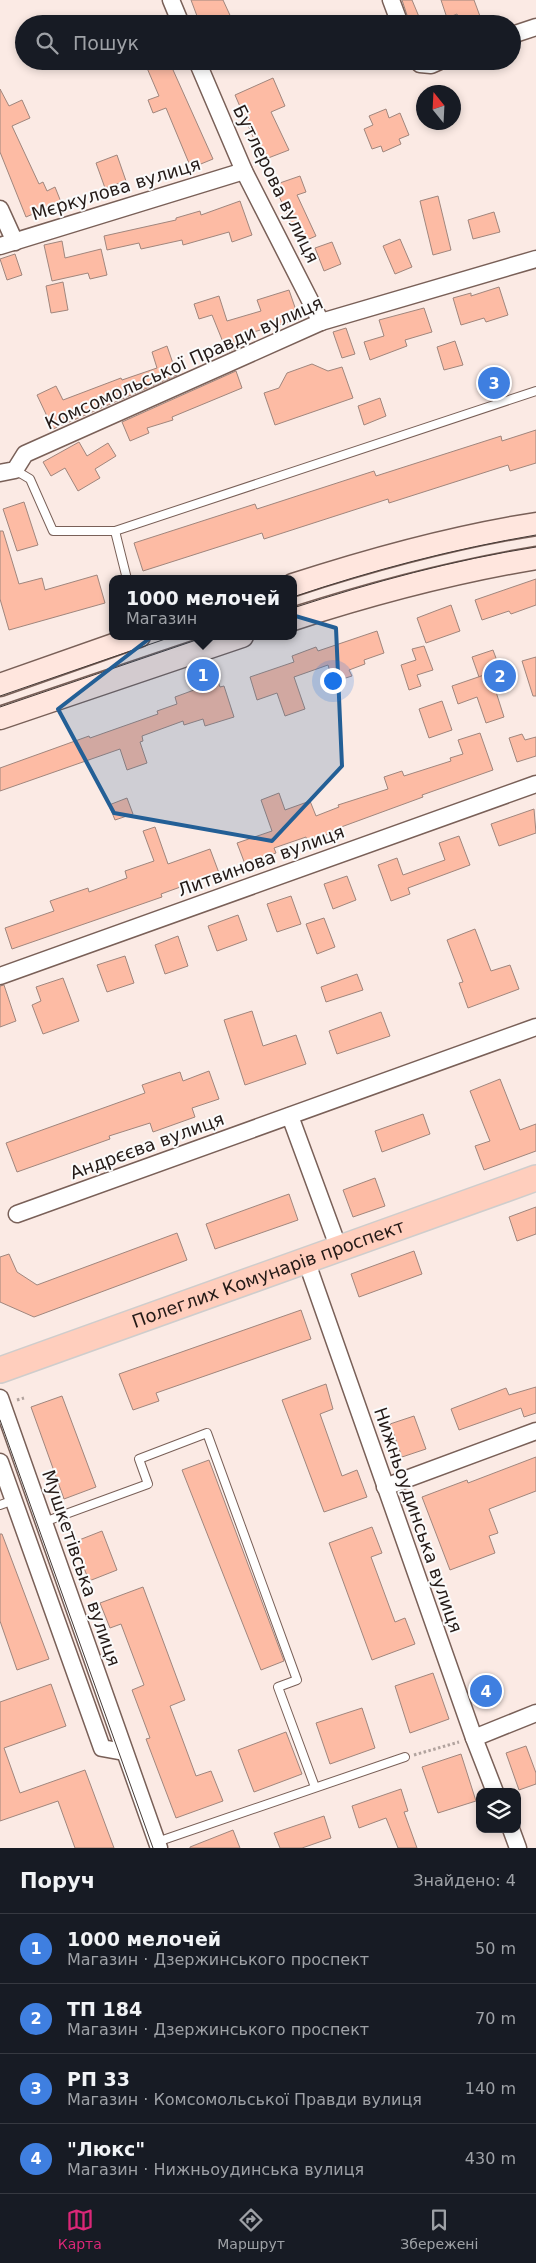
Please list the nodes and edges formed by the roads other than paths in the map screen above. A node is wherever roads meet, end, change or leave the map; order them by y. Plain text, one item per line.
1 (171, 0) edge
2 (391, 0) edge
3 (178, 15) edge
4 (397, 15) edge
5 (536, 27) edge
6 (521, 32) edge
7 (202, 70) edge
8 (244, 171) junction
9 (0, 209) edge
10 (7, 244) edge
11 (536, 259) edge
12 (321, 322) junction
13 (536, 392) edge
14 (8, 472) edge
15 (536, 524) edge
16 (115, 531) junction
17 (536, 558) edge
18 (126, 575) edge
19 (297, 584) edge
20 (297, 618) edge
21 (128, 640) edge
22 (230, 640) edge
23 (0, 685) edge
24 (0, 718) edge
25 (536, 784) edge
26 (0, 976) edge
27 (536, 1028) edge
28 (290, 1116) junction
29 (536, 1178) edge
30 (17, 1214) dead end
31 (339, 1249) junction
32 (306, 1260) junction
33 (0, 1370) edge
34 (0, 1398) edge
35 (536, 1431) edge
36 (0, 1462) edge
37 (385, 1488) junction
38 (7, 1503) edge
39 (44, 1522) junction
40 (536, 1713) edge
41 (474, 1738) junction
42 (124, 1752) junction
43 (405, 1758) road end
44 (315, 1787) junction
45 (494, 1788) edge
46 (512, 1833) edge
47 (158, 1845) edge
48 (518, 1848) edge

1 - 3 street
2 - 4 street
5 - 6 street
7 - 8 street, Бутлерова вулиця
8 - 10 street, Мєркулова вулиця
8 - 12 street, Бутлерова вулиця
9 - 10 street
11 - 12 street, Комсомольської Правди вулиця
12 - 14 street, Комсомольської Правди вулиця
13 - 16 lane
14 - 16 lane
15 - 19 street
16 - 18 lane
17 - 20 street
21 - 23 street
22 - 24 street
25 - 26 street, Литвинова вулиця
27 - 28 street, Андрєєва вулиця
28 - 30 street, Андрєєва вулиця
28 - 31 street
29 - 31 main road, Полеглих Комунарів проспект
31 - 32 main road, Полеглих Комунарів проспект
32 - 33 main road, Полеглих Комунарів проспект
32 - 37 street, Нижньоудинська вулиця
34 - 39 street, Мушкетівська вулиця
35 - 37 street
36 - 38 street
37 - 41 street, Нижньоудинська вулиця
38 - 42 street
39 - 42 street, Мушкетівська вулиця
39 - 44 lane
40 - 41 street
41 - 45 street, Нижньоудинська вулиця
42 - 47 street, Мушкетівська вулиця
43 - 44 lane
44 - 47 lane
46 - 48 street

